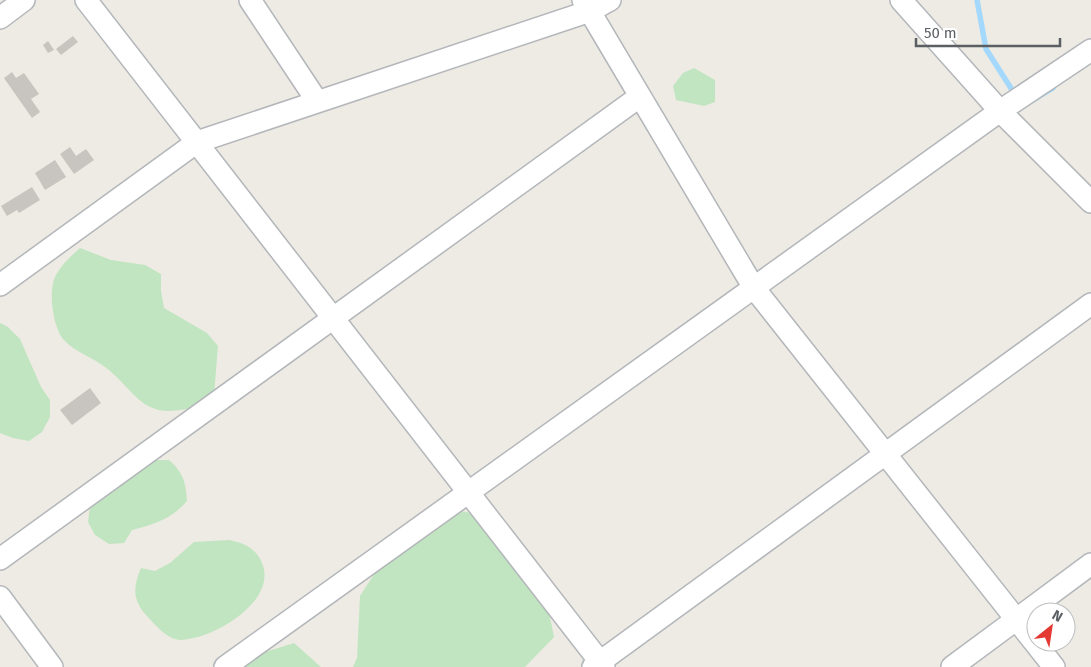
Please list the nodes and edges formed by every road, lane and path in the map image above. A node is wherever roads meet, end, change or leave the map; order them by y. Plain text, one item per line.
1 (24, 0) edge
2 (86, 0) edge
3 (250, 0) edge
4 (610, 0) edge
5 (901, 0) edge
6 (587, 5) edge
7 (0, 18) edge
8 (1091, 50) edge
9 (639, 97) junction
10 (317, 101) junction
11 (1000, 111) junction
12 (197, 142) junction
13 (1091, 202) edge
14 (0, 285) edge
15 (754, 288) junction
16 (1091, 304) edge
17 (333, 317) junction
18 (887, 454) junction
19 (470, 492) junction
20 (0, 559) edge
21 (1091, 564) edge
22 (0, 597) edge
23 (1016, 619) junction
24 (599, 665) edge
25 (52, 667) edge
26 (225, 667) edge
27 (952, 667) edge
28 (1054, 667) edge

1 - 7 street
2 - 12 street
3 - 10 street
4 - 6 street
5 - 11 street
6 - 9 street
6 - 10 street
8 - 11 street
9 - 15 street
9 - 17 street
10 - 12 street
11 - 13 street
11 - 15 street
12 - 14 street
12 - 17 street
15 - 18 street
15 - 19 street
16 - 18 street
17 - 19 street
17 - 20 street
18 - 23 street
18 - 24 street
19 - 24 street
19 - 26 street
21 - 23 street
22 - 25 street
23 - 27 street
23 - 28 street

